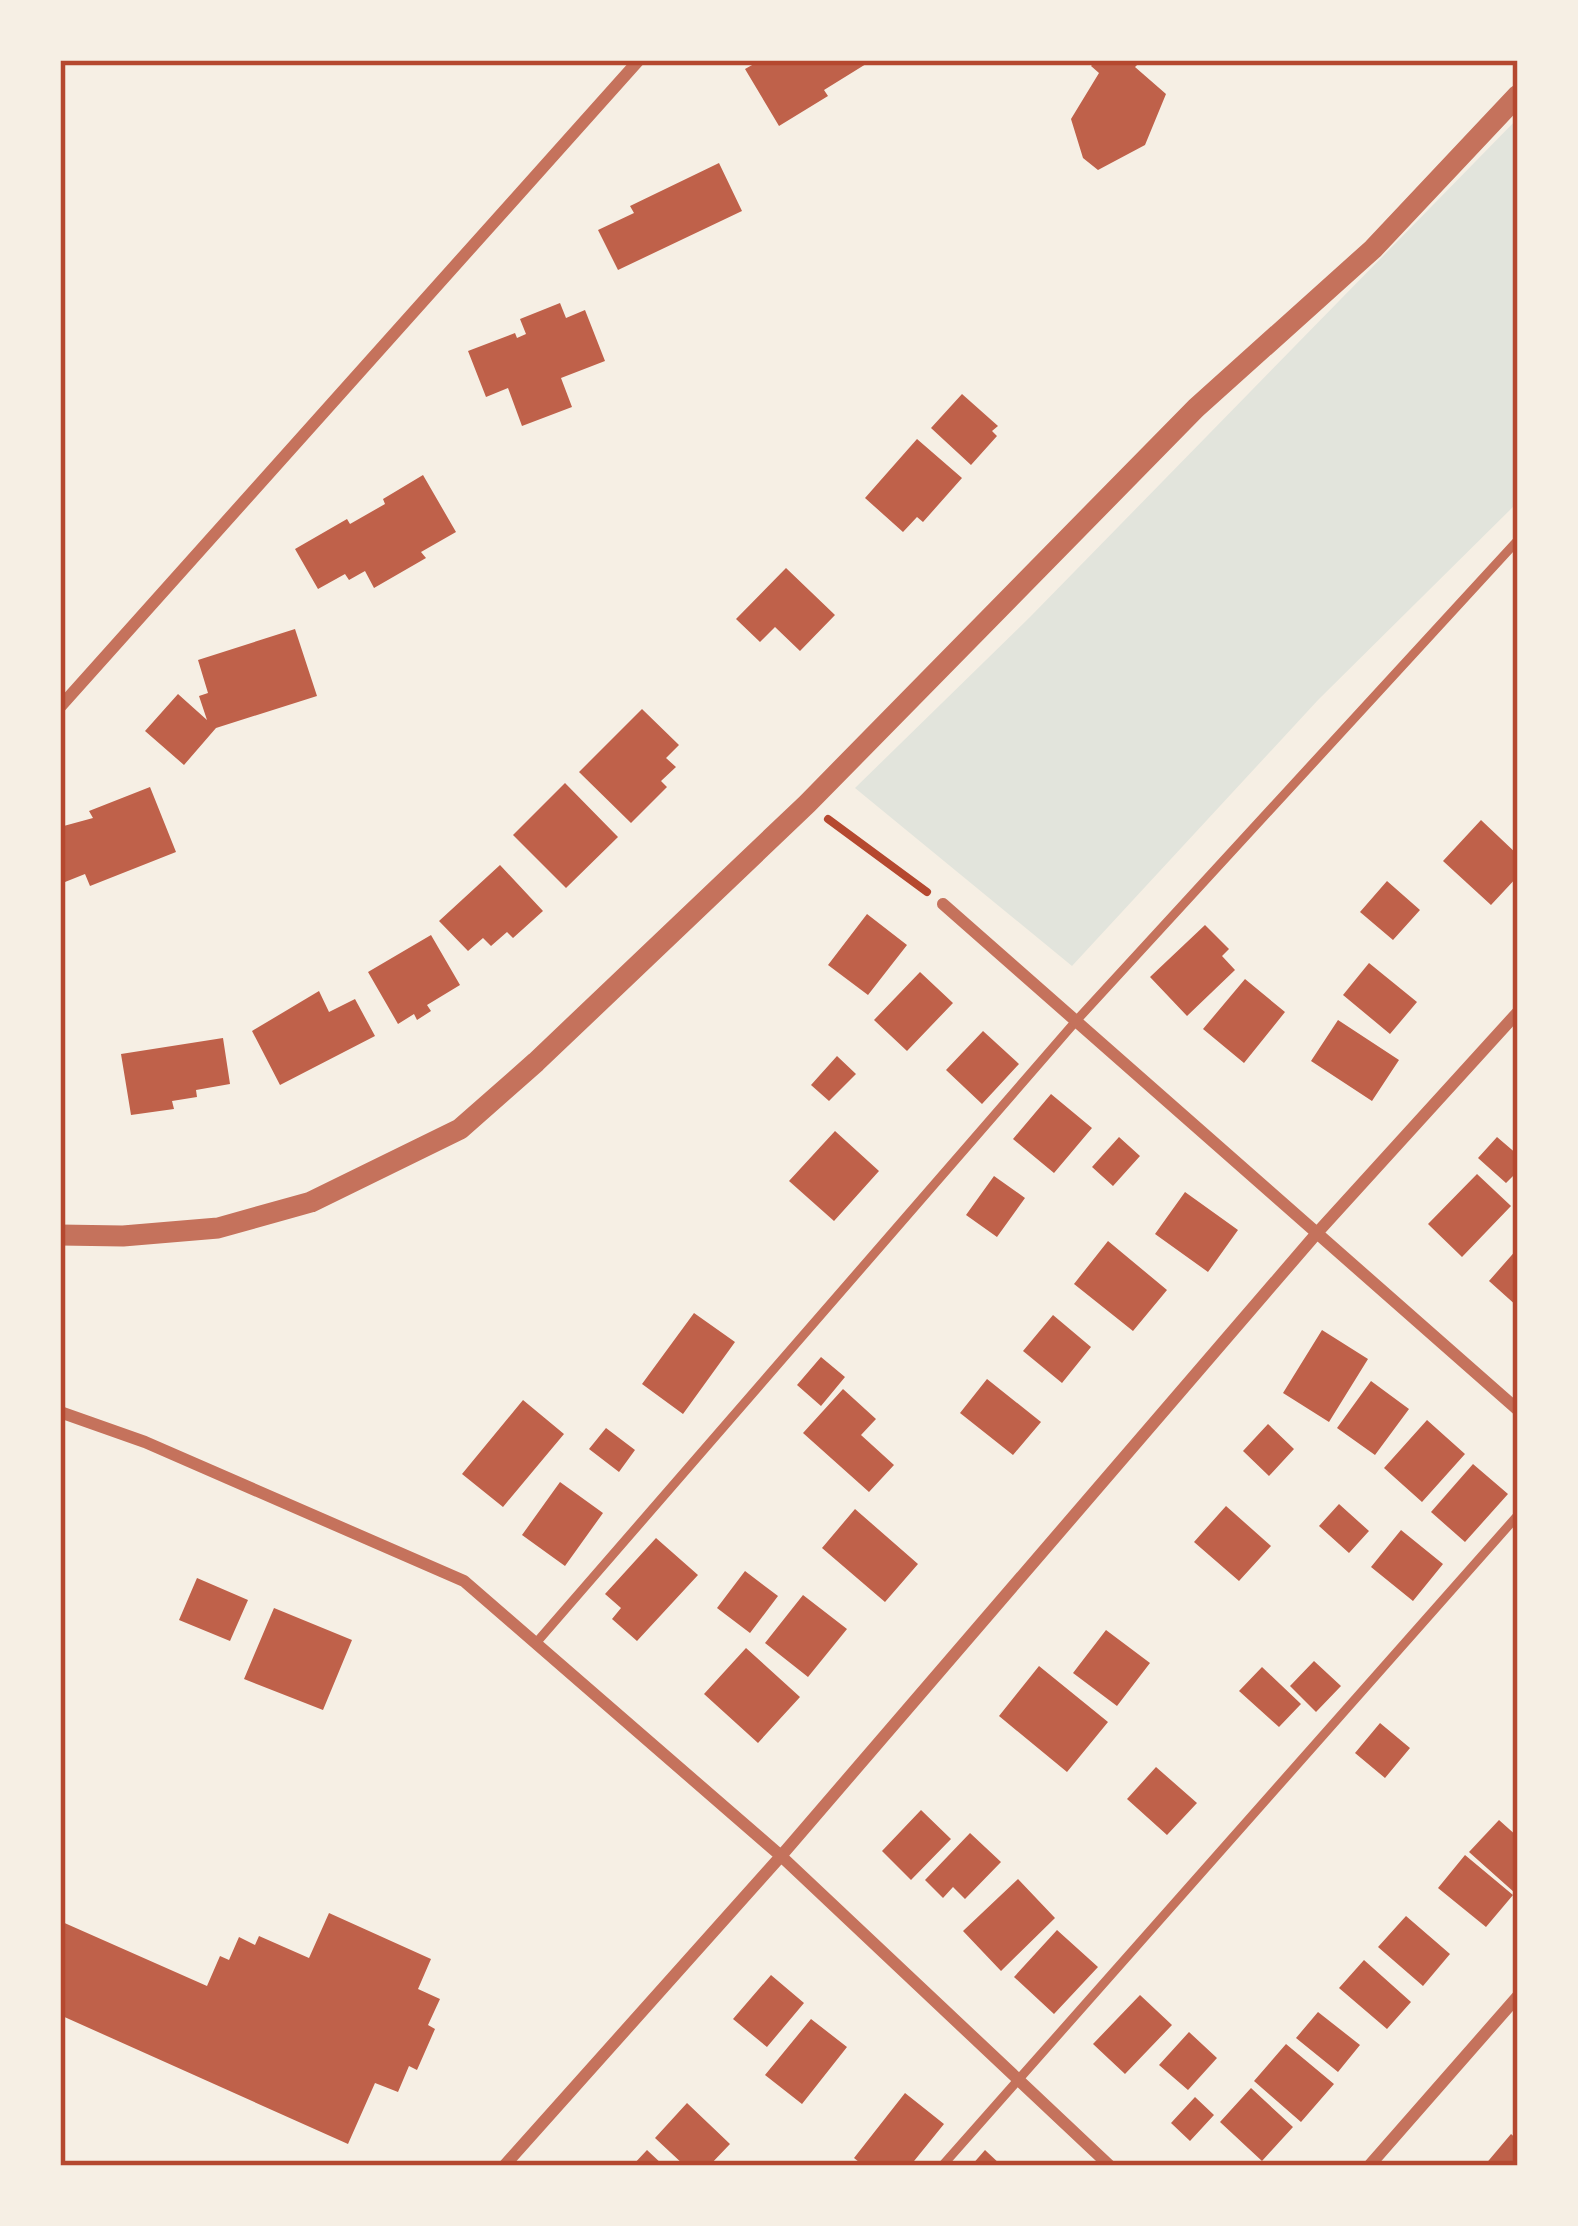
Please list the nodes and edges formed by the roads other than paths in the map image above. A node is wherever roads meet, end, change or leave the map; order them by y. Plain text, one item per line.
1 (639, 60) edge
2 (1518, 95) edge
3 (1518, 540) edge
4 (60, 707) edge
5 (943, 904) road end
6 (1518, 1012) edge
7 (1076, 1021) junction
8 (1317, 1233) junction
9 (60, 1235) edge
10 (1518, 1410) edge
11 (60, 1412) edge
12 (1518, 1515) edge
13 (536, 1643) junction
14 (781, 1856) junction
15 (1518, 1996) edge
16 (1018, 2083) junction
17 (504, 2166) edge
18 (941, 2166) edge
19 (1110, 2166) edge
20 (1370, 2166) edge

1 - 4 street
2 - 9 street
3 - 7 lane
5 - 7 street
6 - 8 street
7 - 8 street
7 - 13 lane
8 - 10 street
8 - 14 street
11 - 13 street
12 - 16 lane
13 - 14 street
14 - 16 street
14 - 17 street
15 - 20 street
16 - 18 lane
16 - 19 street

